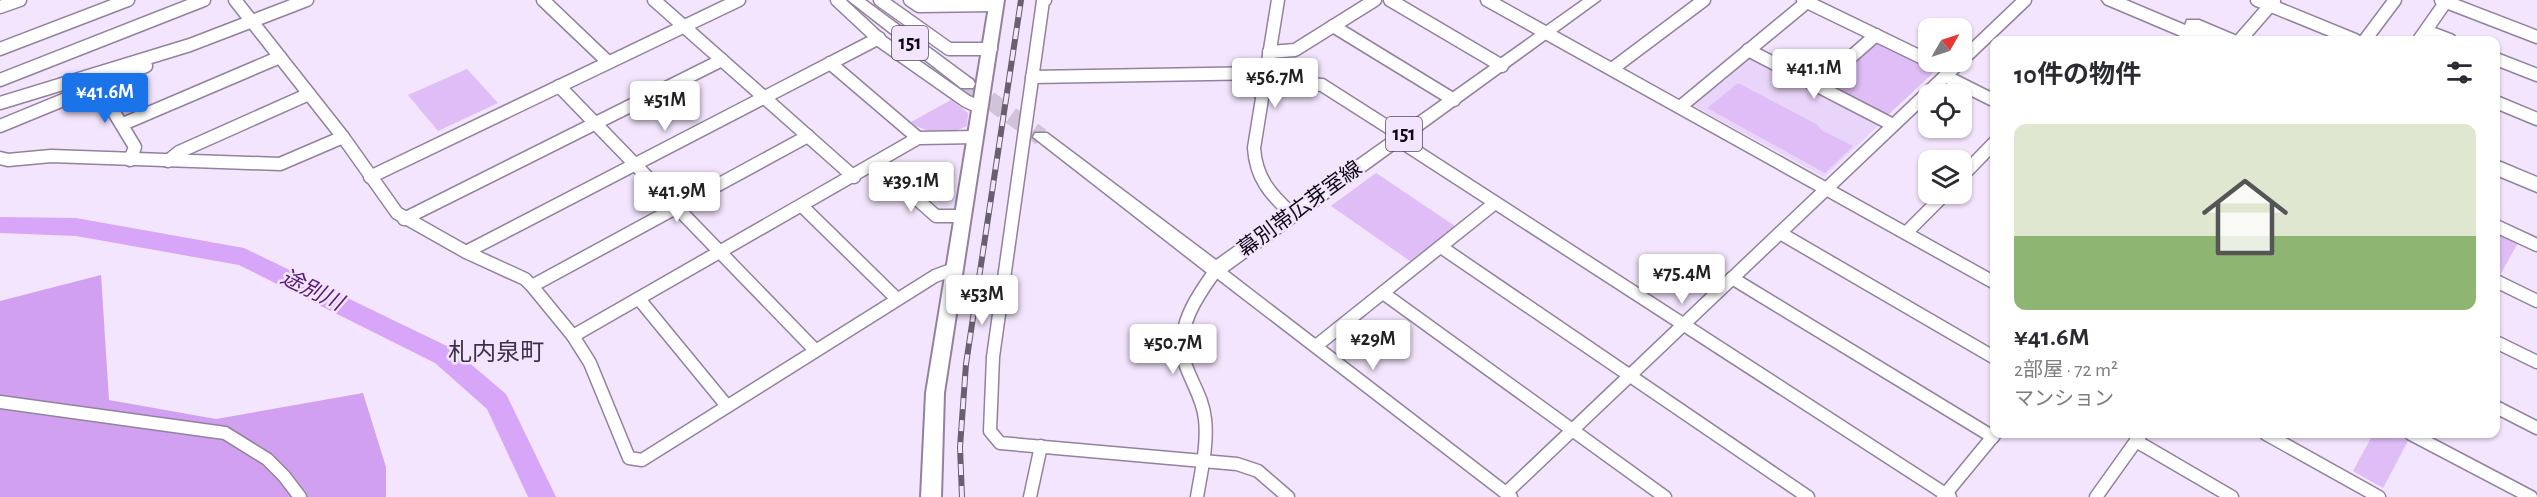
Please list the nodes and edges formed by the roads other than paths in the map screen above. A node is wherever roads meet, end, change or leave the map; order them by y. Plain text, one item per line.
1 (20, 0) edge
2 (128, 0) edge
3 (204, 0) edge
4 (235, 0) edge
5 (307, 0) edge
6 (543, 0) edge
7 (654, 0) edge
8 (739, 0) edge
9 (837, 0) edge
10 (855, 0) edge
11 (910, 0) edge
12 (1045, 0) edge
13 (1278, 0) edge
14 (1375, 0) edge
15 (1390, 0) edge
16 (1487, 0) edge
17 (1593, 0) edge
18 (1704, 0) edge
19 (2025, 0) edge
20 (2110, 0) edge
21 (2137, 0) edge
22 (2257, 0) edge
23 (2395, 0) edge
24 (884, 1) edge
25 (1805, 1) edge
26 (2445, 1) edge
27 (996, 2) edge
28 (2272, 3) edge
29 (0, 7) edge
30 (252, 22) junction
31 (685, 26) junction
32 (1333, 26) junction
33 (2426, 31) junction
34 (1547, 33) junction
35 (1876, 36) junction
36 (2196, 36) edge
37 (2221, 36) edge
38 (2243, 36) edge
39 (2346, 36) edge
40 (2368, 36) edge
41 (2422, 36) edge
42 (2439, 36) edge
43 (2537, 37) edge
44 (879, 38) junction
45 (190, 45) junction
46 (0, 49) edge
47 (991, 49) junction
48 (1748, 50) junction
49 (1972, 51) edge
50 (1269, 52) junction
51 (1918, 56) edge
52 (280, 57) junction
53 (722, 60) junction
54 (2500, 61) edge
55 (608, 62) junction
56 (830, 63) junction
57 (1502, 66) junction
58 (1612, 69) junction
59 (1944, 72) edge
60 (1947, 74) junction
61 (2537, 75) edge
62 (1032, 77) junction
63 (1266, 77) junction
64 (0, 80) edge
65 (967, 84) tunnel mouth
66 (98, 86) junction
67 (559, 86) junction
68 (1818, 86) junction
69 (309, 94) junction
70 (764, 97) junction
71 (1990, 98) edge
72 (1454, 100) junction
73 (0, 103) edge
74 (2500, 104) edge
75 (1680, 107) junction
76 (981, 108) junction
77 (2537, 119) edge
78 (595, 123) junction
79 (123, 124) junction
80 (1893, 125) junction
81 (0, 126) edge
82 (808, 136) junction
83 (343, 137) junction
84 (977, 137) junction
85 (1041, 137) tunnel mouth
86 (918, 138) junction
87 (1399, 138) junction
88 (1990, 147) edge
89 (2500, 157) edge
90 (0, 158) edge
91 (130, 160) junction
92 (168, 161) junction
93 (876, 163) junction
94 (635, 164) junction
95 (1972, 166) edge
96 (2500, 169) edge
97 (2537, 173) edge
98 (370, 177) junction
99 (854, 177) junction
100 (2537, 185) edge
101 (1826, 189) junction
102 (1495, 203) junction
103 (1935, 204) edge
104 (802, 206) junction
105 (675, 207) junction
106 (1292, 214) junction
107 (963, 216) junction
108 (404, 219) junction
109 (2500, 228) edge
110 (1780, 233) junction
111 (1906, 233) junction
112 (2537, 244) edge
113 (1441, 247) junction
114 (466, 252) junction
115 (720, 252) junction
116 (954, 269) junction
117 (1216, 270) junction
118 (1732, 278) junction
119 (1990, 278) edge
120 (2500, 283) edge
121 (532, 286) junction
122 (1383, 293) junction
123 (639, 299) junction
124 (897, 299) junction
125 (2537, 301) edge
126 (1683, 324) junction
127 (573, 336) junction
128 (2500, 344) edge
129 (1316, 346) junction
130 (815, 351) junction
131 (1990, 355) edge
132 (2537, 362) edge
133 (1630, 375) junction
134 (0, 402) edge
135 (727, 406) junction
136 (2500, 409) edge
137 (2537, 428) edge
138 (1572, 430) junction
139 (1990, 433) edge
140 (1992, 438) edge
141 (2137, 438) edge
142 (2140, 438) edge
143 (2273, 438) edge
144 (2419, 438) edge
145 (1041, 446) junction
146 (1203, 460) junction
147 (1509, 495) edge
148 (1946, 496) edge
149 (300, 497) edge
150 (931, 497) edge
151 (1030, 497) edge
152 (1197, 497) edge
153 (1288, 497) edge
154 (1665, 497) edge
155 (1808, 497) edge
156 (2096, 497) edge
157 (2232, 497) edge
158 (2378, 497) edge
159 (2531, 497) edge

1 - 29 street
2 - 46 street
3 - 64 street
4 - 30 street
5 - 30 street
6 - 55 street
7 - 31 street
8 - 31 street
9 - 44 street
10 - 65 main road, 151
11 - 27 street
12 - 62 street
13 - 50 street
14 - 32 street
15 - 57 street
16 - 34 street
17 - 34 main road, 幕別帯広芽室線 / 151
18 - 58 street
19 - 49 street
20 - 36 highway
21 - 37 highway
22 - 28 street
23 - 40 street
24 - 47 street
25 - 35 street
25 - 48 street
26 - 33 street
26 - 43 street
27 - 47 street
28 - 38 street
28 - 39 street
30 - 45 street
30 - 52 street
31 - 53 street
31 - 55 street
32 - 50 street
32 - 72 street
33 - 41 street
33 - 42 street
34 - 57 main road, 幕別帯広芽室線 / 151
34 - 58 street
35 - 51 street
35 - 68 street
44 - 56 street
44 - 76 street
45 - 66 street
45 - 73 street
47 - 76 street
48 - 68 street
48 - 75 street
50 - 63 street
52 - 69 street
52 - 79 street
53 - 70 street
53 - 78 street
54 - 61 street
55 - 67 street
56 - 70 street
56 - 86 street
57 - 72 main road, 幕別帯広芽室線 / 151
58 - 75 street
59 - 60 street
60 - 71 street
60 - 80 street
62 - 63 street
62 - 145 street
63 - 87 street
63 - 106 street
66 - 79 street
66 - 81 street
67 - 78 street
67 - 98 street
68 - 80 street
69 - 83 street
69 - 92 street
70 - 82 street
70 - 94 street
72 - 87 main road, 幕別帯広芽室線 / 151
74 - 77 street
75 - 101 street
76 - 84 street
78 - 94 street
78 - 108 street
79 - 91 street
80 - 101 street
82 - 99 street
82 - 105 street
83 - 92 street
83 - 98 street
84 - 86 street
84 - 107 street
85 - 117 main road, 幕別帯広芽室線
86 - 93 street
87 - 102 street
87 - 106 main road, 幕別帯広芽室線 / 151
88 - 95 street
89 - 97 highway
90 - 91 street
91 - 92 street
93 - 99 street
93 - 107 street
94 - 105 street
94 - 114 street
96 - 100 highway
98 - 108 street
99 - 104 street
101 - 110 street
101 - 111 street
102 - 113 street
102 - 126 street
103 - 111 street
104 - 115 street
104 - 124 street
105 - 115 street
105 - 121 street
106 - 117 main road, 幕別帯広芽室線 / 151
107 - 116 street
108 - 114 street
109 - 112 street
110 - 118 street
110 - 131 street
111 - 119 street
113 - 122 street
113 - 133 street
114 - 121 street
115 - 123 street
115 - 130 street
116 - 124 street
116 - 150 street
117 - 129 street
117 - 146 street
118 - 126 street
118 - 139 street
120 - 125 street
121 - 127 street
122 - 129 street
122 - 138 street
123 - 127 street
123 - 135 street
124 - 130 street
126 - 133 street
126 - 148 street
127 - 135 street
128 - 132 street
129 - 147 street
130 - 135 street
133 - 138 street
133 - 155 street
134 - 149 street
136 - 137 street
138 - 147 street
138 - 154 street
140 - 148 street
141 - 156 street
142 - 157 street
143 - 158 street
144 - 159 street
145 - 146 street
145 - 151 street
146 - 152 street
146 - 153 street

